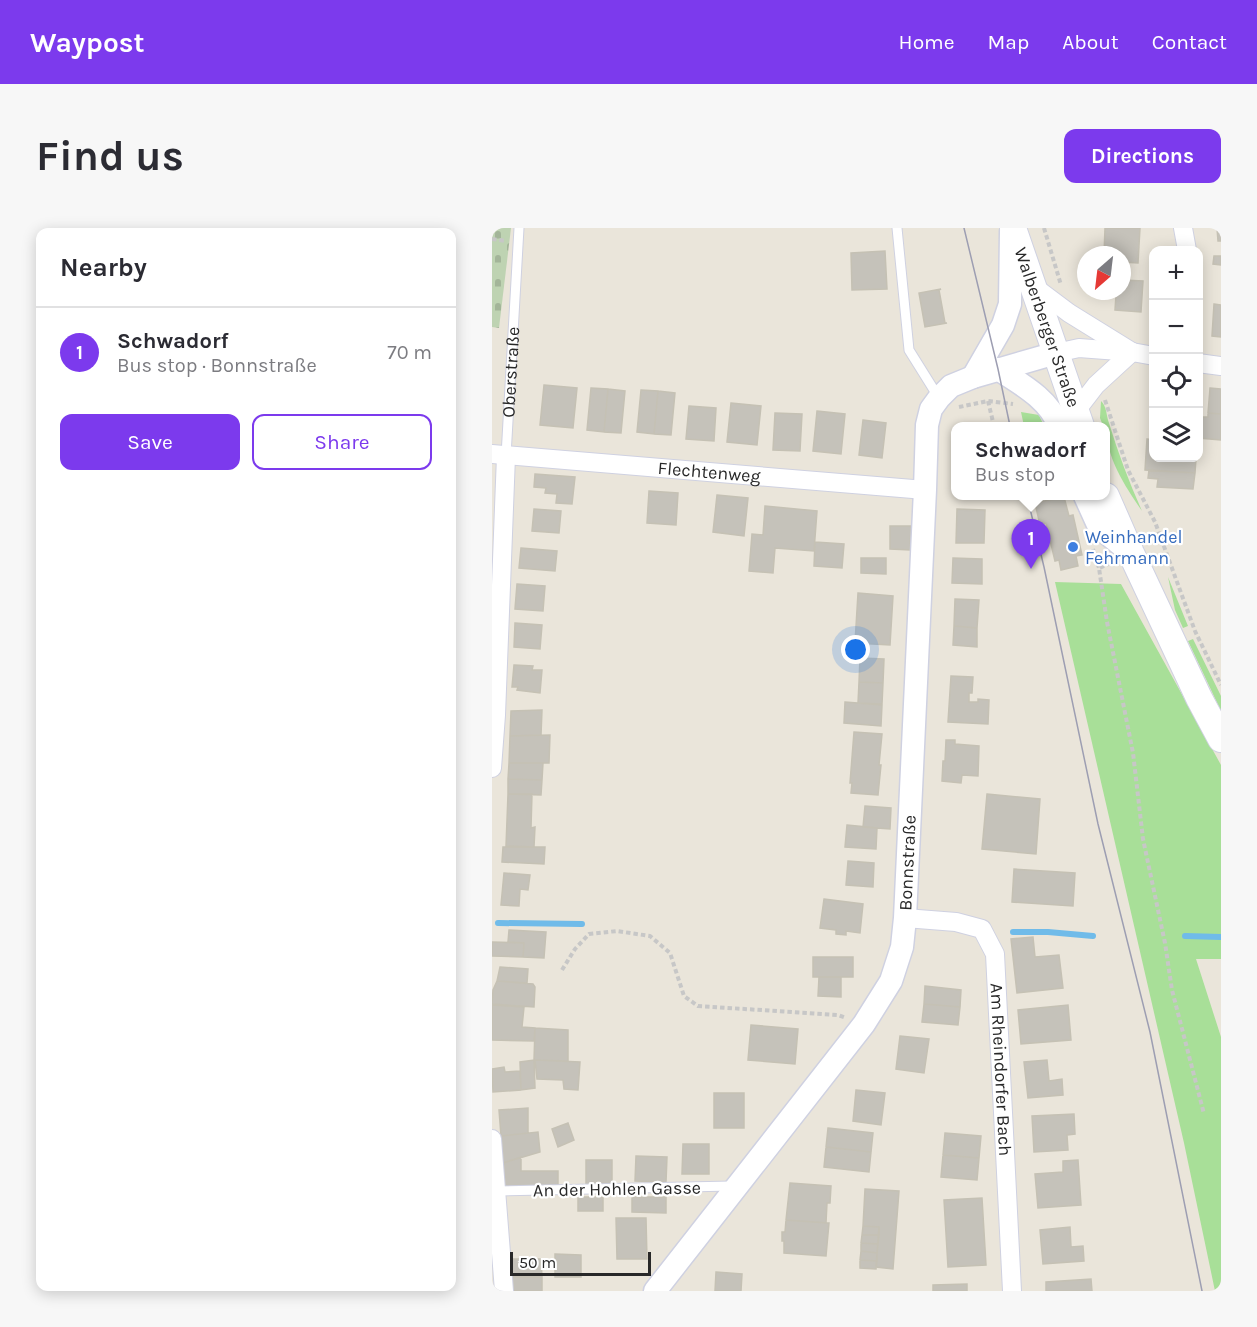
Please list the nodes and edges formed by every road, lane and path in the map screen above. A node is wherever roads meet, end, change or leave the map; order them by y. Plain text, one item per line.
1 (519, 228) edge
2 (897, 228) edge
3 (1012, 228) edge
4 (1044, 228) edge
5 (1183, 228) edge
6 (1187, 246) edge
7 (1033, 286) junction
8 (1070, 313) junction
9 (1132, 352) junction
10 (1056, 353) junction
11 (1149, 355) edge
12 (1203, 364) edge
13 (1221, 366) edge
14 (998, 369) junction
15 (973, 377) junction
16 (1096, 385) junction
17 (988, 401) junction
18 (947, 403) junction
19 (1016, 405) dead end
20 (1072, 421) edge
21 (993, 422) edge
22 (499, 455) edge
23 (925, 490) junction
24 (1087, 500) edge
25 (1108, 500) edge
26 (1131, 553) junction
27 (1221, 685) edge
28 (494, 715) edge
29 (1221, 739) edge
30 (492, 768) edge
31 (905, 918) junction
32 (562, 970) dead end
33 (864, 1024) junction
34 (1204, 1114) dead end
35 (492, 1139) edge
36 (738, 1186) junction
37 (496, 1191) junction
38 (504, 1291) edge
39 (655, 1291) edge
40 (1012, 1291) edge

1 - 22 lane, Oberstraße
2 - 18 lane
3 - 7 main road, Walberberger Straße
3 - 15 street
4 - 8 path
5 - 6 street
7 - 8 street
7 - 10 main road, Walberberger Straße
8 - 9 street
9 - 10 street
9 - 11 street
9 - 16 street
10 - 14 street
10 - 20 main road, Walberberger Straße
12 - 13 street
14 - 15 street
14 - 20 street
15 - 18 street
16 - 20 street
16 - 27 path
17 - 18 path
17 - 19 path
17 - 21 path
18 - 23 street, Bonnstraße
22 - 23 street, Flechtenweg
22 - 28 street, Oberstraße
23 - 31 street, Bonnstraße
24 - 26 street
25 - 26 main road
26 - 29 main road
26 - 34 path
28 - 30 street, Oberstraße
31 - 33 street, Bonnstraße
31 - 40 street, Am Rheindorfer Bach
32 - 33 path
33 - 36 street, Bonnstraße
35 - 37 street
36 - 37 lane, An der Hohlen Gasse
36 - 39 street, Bonnstraße
37 - 38 street

